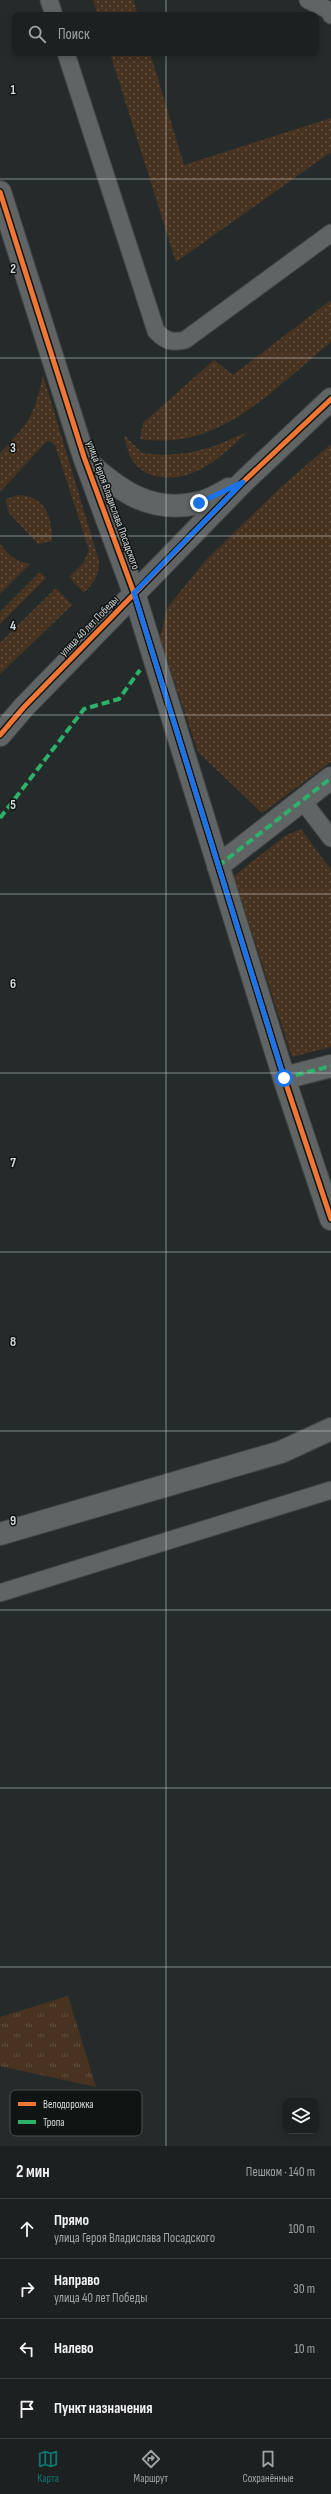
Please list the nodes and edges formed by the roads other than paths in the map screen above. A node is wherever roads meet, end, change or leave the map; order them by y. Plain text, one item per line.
1 (49, 0) edge
2 (308, 0) edge
3 (331, 11) edge
4 (53, 12) edge
5 (67, 56) edge
6 (0, 192) edge
7 (331, 233) edge
8 (331, 399) edge
9 (85, 460) junction
10 (243, 482) junction
11 (134, 593) junction
12 (0, 735) edge
13 (331, 778) edge
14 (302, 800) junction
15 (331, 838) edge
16 (218, 866) junction
17 (331, 1066) edge
18 (284, 1078) junction
19 (331, 1219) edge
20 (331, 1429) edge
21 (331, 1490) edge
22 (0, 1534) edge
23 (0, 1593) edge

1 - 4 lane
2 - 3 lane
5 - 7 lane
6 - 9 street, улица Героя Владислава Посадского
8 - 10 street, улица 40 лет Победы
9 - 10 street
9 - 11 street, улица Героя Владислава Посадского
10 - 11 street, улица 40 лет Победы
11 - 12 street, улица 40 лет Победы
11 - 16 street, улица Героя Владислава Посадского
13 - 14 street
14 - 15 lane
14 - 16 street
16 - 18 street, улица Героя Владислава Посадского
17 - 18 street
18 - 19 street, улица Героя Владислава Посадского
20 - 22 street
21 - 23 lane

